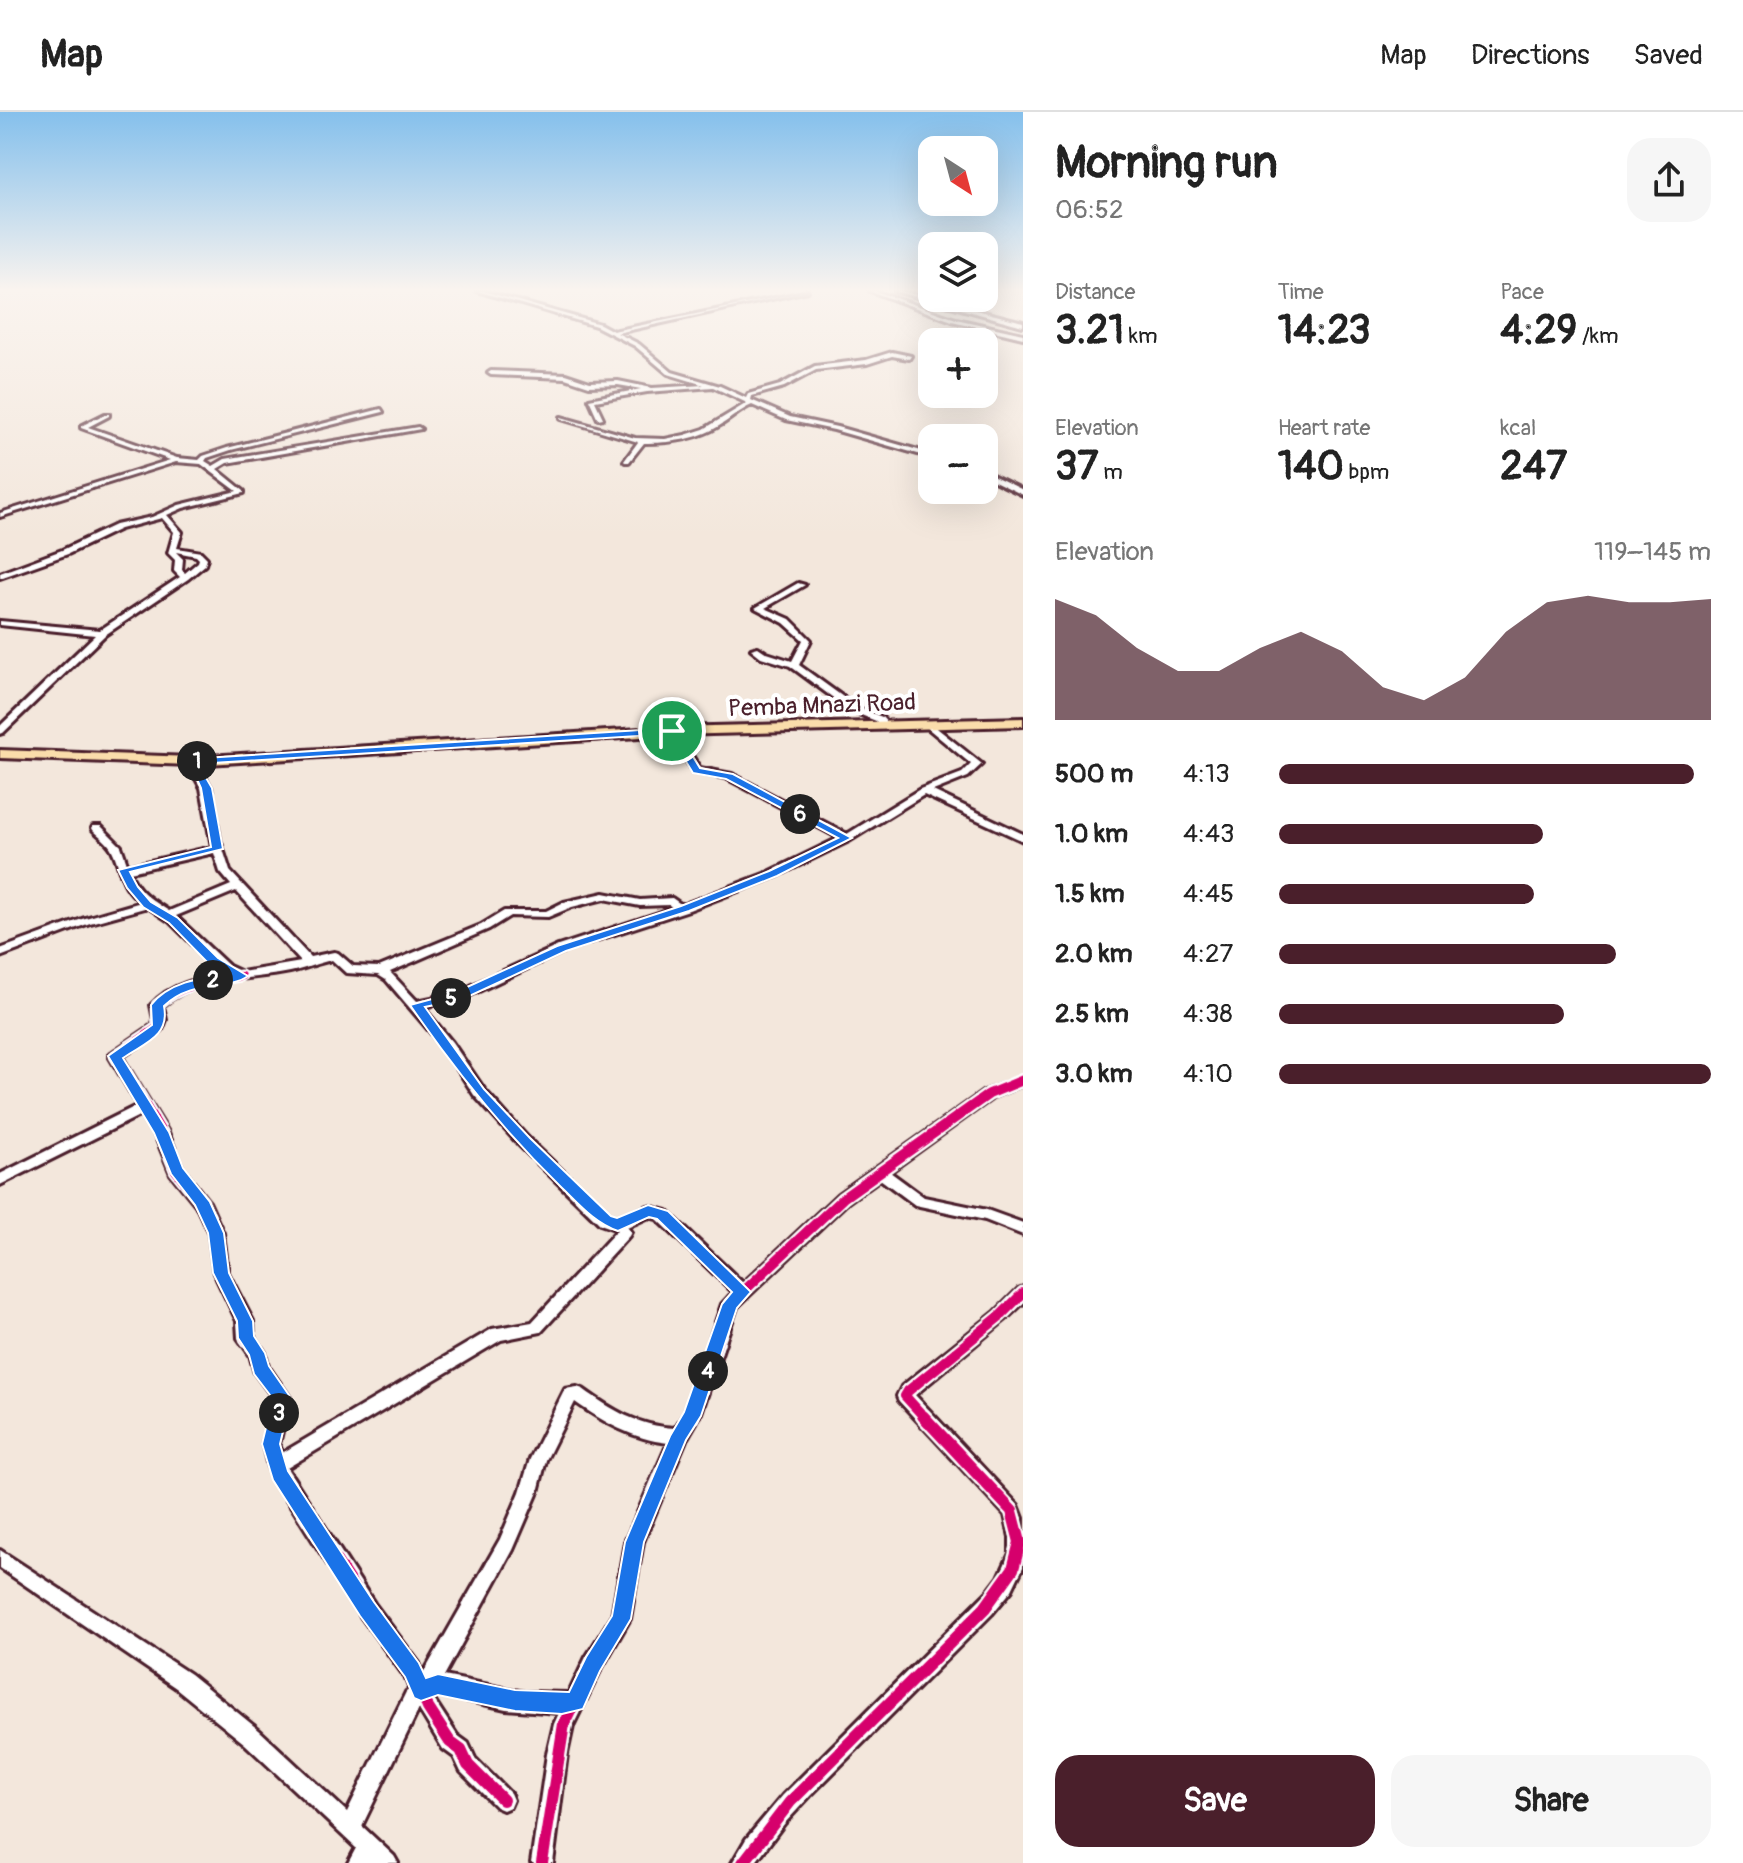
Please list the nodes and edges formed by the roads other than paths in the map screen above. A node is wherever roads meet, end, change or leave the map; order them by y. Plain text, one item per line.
1 (491, 373) dead end
2 (669, 373) edge
3 (808, 373) edge
4 (714, 386) junction
5 (654, 390) junction
6 (750, 402) junction
7 (381, 411) dead end
8 (107, 415) dead end
9 (563, 418) dead end
10 (600, 418) dead end
11 (418, 429) dead end
12 (642, 441) junction
13 (918, 452) edge
14 (176, 460) junction
15 (201, 461) junction
16 (627, 461) dead end
17 (213, 469) junction
18 (998, 480) edge
19 (1023, 493) edge
20 (0, 515) edge
21 (163, 515) junction
22 (141, 522) junction
23 (171, 523) junction
24 (173, 549) junction
25 (0, 576) edge
26 (186, 576) junction
27 (801, 585) dead end
28 (0, 623) edge
29 (102, 633) junction
30 (755, 649) dead end
31 (793, 664) junction
32 (1023, 722) edge
33 (928, 724) junction
34 (885, 726) junction
35 (0, 731) edge
36 (672, 731) junction
37 (0, 754) edge
38 (191, 761) junction
39 (928, 790) junction
40 (97, 828) dead end
41 (847, 838) junction
42 (1023, 838) edge
43 (217, 849) junction
44 (124, 870) junction
45 (238, 886) junction
46 (147, 904) junction
47 (680, 909) junction
48 (167, 916) junction
49 (0, 953) edge
50 (317, 961) junction
51 (381, 971) junction
52 (241, 976) junction
53 (416, 1005) junction
54 (1023, 1080) edge
55 (145, 1107) junction
56 (881, 1172) junction
57 (0, 1180) edge
58 (1023, 1229) edge
59 (624, 1232) dead end
60 (743, 1292) junction
61 (1023, 1293) edge
62 (679, 1436) junction
63 (276, 1466) junction
64 (0, 1558) edge
65 (424, 1689) junction
66 (575, 1702) junction
67 (503, 1800) dead end
68 (350, 1829) junction
69 (364, 1856) edge
70 (387, 1863) edge
71 (542, 1863) edge
72 (743, 1863) edge

1 - 5 street
2 - 4 street
3 - 6 street
4 - 5 street
4 - 6 street
5 - 10 street
6 - 12 street
6 - 13 street
7 - 15 street
8 - 14 street
9 - 12 street
11 - 17 street
12 - 16 street
14 - 15 street
14 - 20 street
15 - 17 street
17 - 21 street
18 - 19 street
21 - 22 street
21 - 23 street
22 - 23 street
22 - 25 street
23 - 24 street
24 - 26 street
24 - 26 street
26 - 29 street
27 - 31 street
28 - 29 street
29 - 35 street
30 - 31 street
31 - 34 street
32 - 33 main road, Pemba Mnazi Road
33 - 34 main road, Pemba Mnazi Road
33 - 39 street
34 - 36 main road, Pemba Mnazi Road
36 - 38 main road, Pemba Mnazi Road
36 - 41 street
37 - 38 main road, Pemba Mnazi Road
38 - 43 street
39 - 41 street
39 - 42 street
40 - 44 street
41 - 47 street
43 - 44 street
43 - 45 street
44 - 46 street
45 - 48 street
45 - 50 street
46 - 48 street
46 - 49 street
47 - 51 street
47 - 53 street
48 - 52 street
50 - 51 street
50 - 52 street
51 - 53 street
52 - 55 street
53 - 60 street
54 - 56 street
55 - 57 street
55 - 63 street
56 - 58 street
56 - 60 street
59 - 63 street
60 - 62 street
61 - 72 street
62 - 65 street
62 - 66 street
63 - 65 street
64 - 68 street
65 - 66 street
65 - 67 street
65 - 68 street
66 - 71 street
68 - 69 street
69 - 70 street

